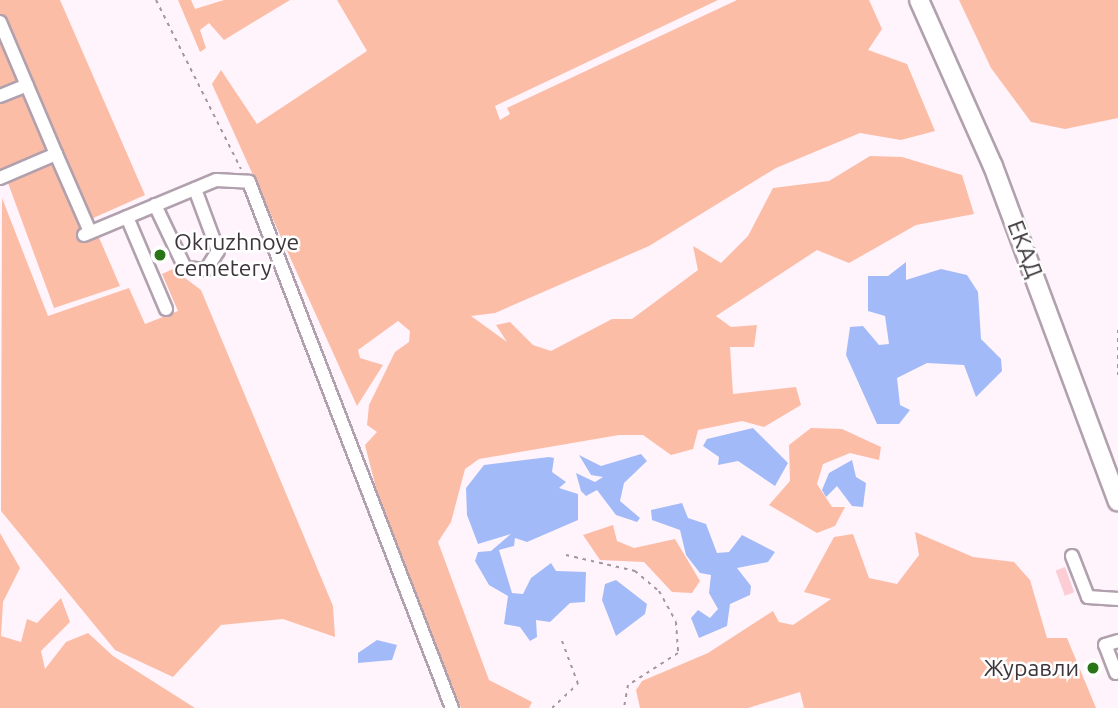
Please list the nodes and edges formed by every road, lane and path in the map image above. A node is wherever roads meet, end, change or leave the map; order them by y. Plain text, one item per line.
1 (156, 0) edge
2 (919, 0) edge
3 (0, 22) edge
4 (27, 85) junction
5 (0, 96) edge
6 (56, 154) junction
7 (0, 178) edge
8 (248, 182) junction
9 (195, 189) junction
10 (155, 205) junction
11 (127, 217) junction
12 (166, 309) dead end
13 (1118, 331) edge
14 (1118, 375) edge
15 (1118, 502) edge
16 (566, 555) dead end
17 (1072, 556) dead end
18 (1118, 599) edge
19 (562, 641) dead end
20 (1118, 641) edge
21 (1115, 673) dead end
22 (453, 708) edge
23 (552, 708) edge
24 (624, 708) edge

1 - 8 path
2 - 15 highway, ЕКАД
3 - 4 street
4 - 5 street
4 - 6 street
6 - 7 street
6 - 11 street
8 - 9 street
8 - 22 street
9 - 10 street
9 - 10 street
10 - 11 street
11 - 12 street
13 - 14 path
16 - 24 path
17 - 18 street
19 - 23 path
20 - 21 street

